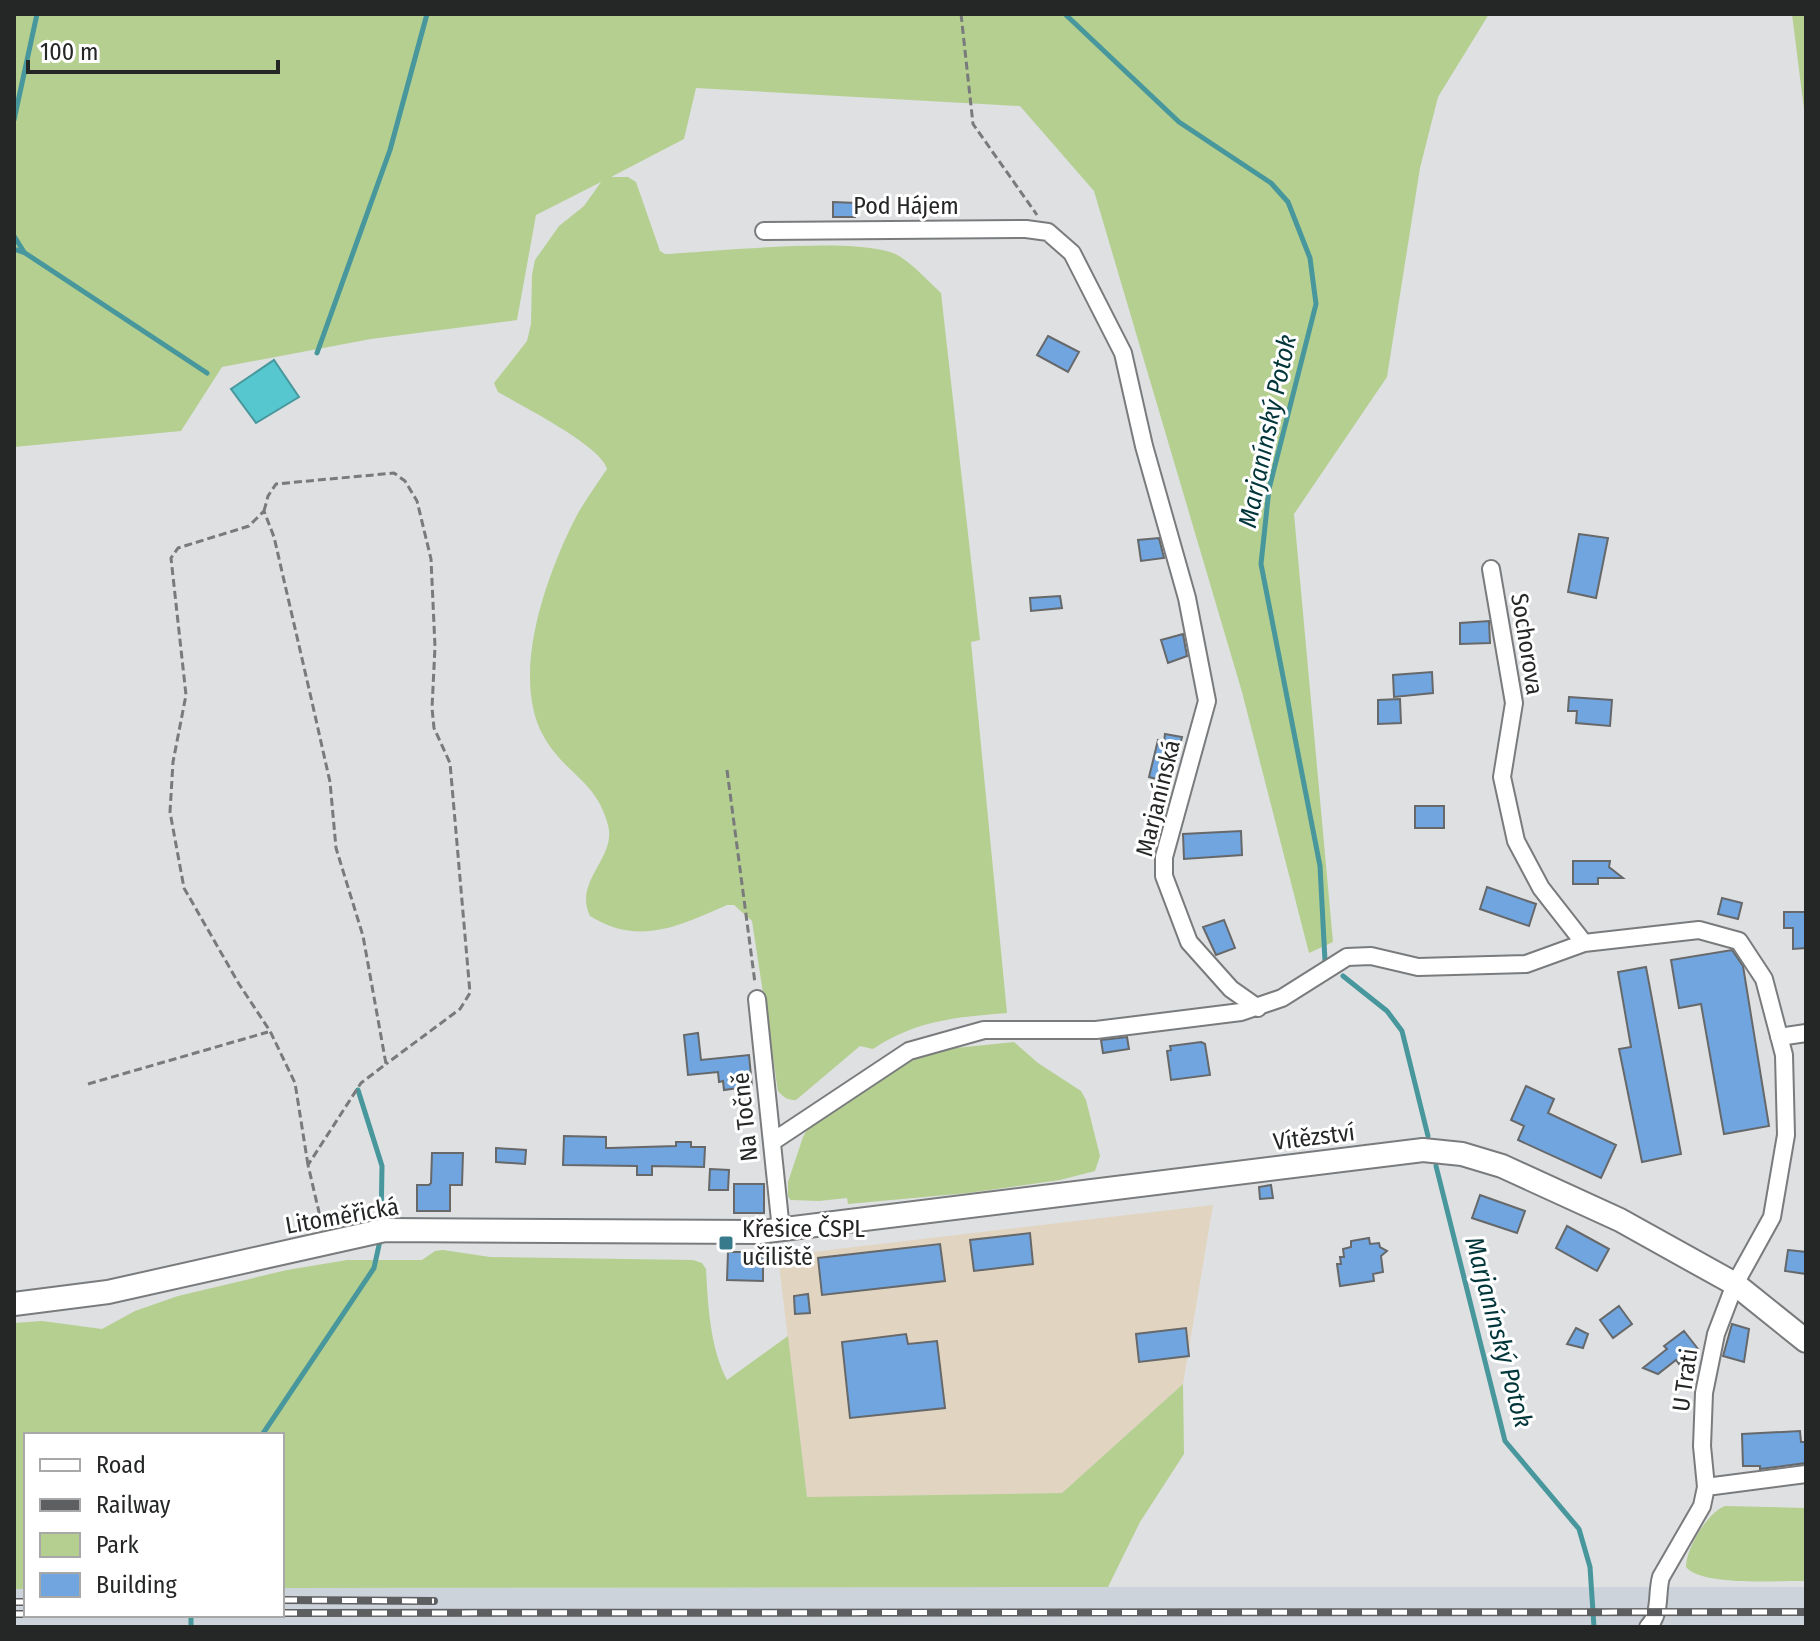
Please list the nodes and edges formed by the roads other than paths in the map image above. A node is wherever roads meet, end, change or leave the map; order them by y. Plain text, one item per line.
1 (764, 231) dead end
2 (1048, 232) joint
3 (1491, 569) dead end
4 (1584, 943) junction
5 (757, 999) road end
6 (1258, 1008) junction
7 (1806, 1033) edge
8 (1779, 1037) junction
9 (772, 1142) junction
10 (781, 1230) junction
11 (1735, 1284) junction
12 (14, 1304) edge
13 (1806, 1341) edge
14 (1806, 1474) edge
15 (1706, 1487) junction
16 (1648, 1627) edge

1 - 2 street, Pod Hájem
2 - 6 street, Marjanínská
3 - 4 street, Sochorova
4 - 6 street
4 - 8 street
5 - 9 street, Na Točně
6 - 9 street
7 - 8 street
8 - 11 street, U Trati
9 - 10 street, Na Točně
10 - 11 main road, Vítězství
10 - 12 main road, Litoměřická
11 - 13 main road, Vítězství
11 - 15 street, U Trati
14 - 15 street
15 - 16 street, U Trati

